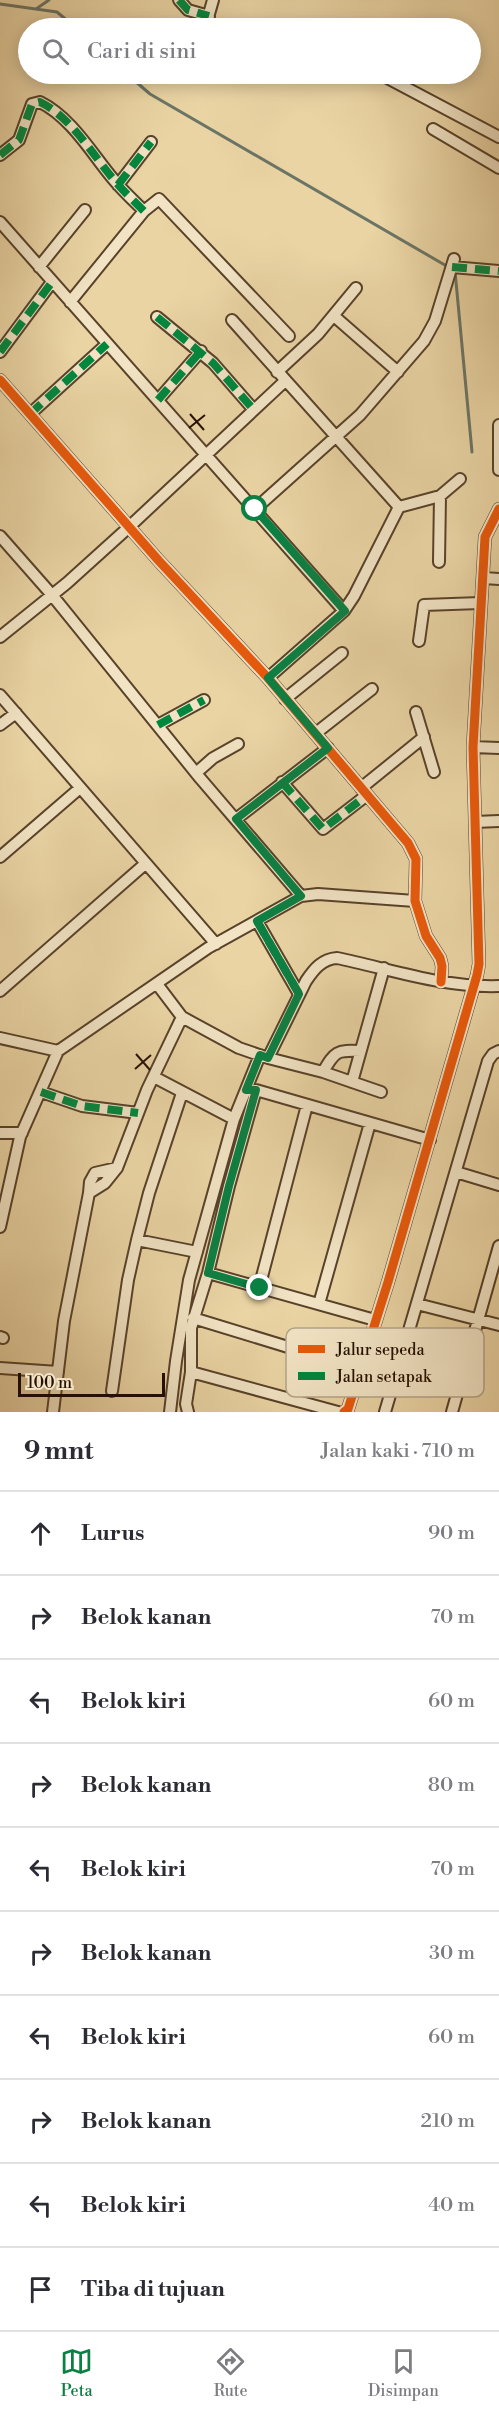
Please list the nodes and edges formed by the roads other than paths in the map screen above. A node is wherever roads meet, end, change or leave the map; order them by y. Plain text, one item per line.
1 (179, 0) edge
2 (213, 0) edge
3 (209, 16) joint
4 (399, 84) edge
5 (433, 129) dead end
6 (499, 137) edge
7 (151, 142) dead end
8 (0, 155) edge
9 (499, 168) edge
10 (118, 184) junction
11 (85, 210) dead end
12 (144, 211) junction
13 (0, 222) edge
14 (39, 267) junction
15 (499, 271) edge
16 (52, 282) junction
17 (356, 288) dead end
18 (70, 302) junction
19 (334, 316) junction
20 (157, 317) dead end
21 (232, 320) dead end
22 (289, 336) dead end
23 (107, 344) junction
24 (201, 351) junction
25 (0, 352) edge
26 (277, 372) junction
27 (398, 372) junction
28 (0, 380) edge
29 (285, 381) junction
30 (158, 400) junction
31 (253, 409) junction
32 (30, 414) junction
33 (499, 425) edge
34 (336, 436) junction
35 (206, 454) junction
36 (499, 470) edge
37 (460, 479) dead end
38 (440, 496) junction
39 (399, 507) junction
40 (255, 509) junction
41 (499, 509) edge
42 (129, 527) junction
43 (0, 536) edge
44 (439, 562) dead end
45 (484, 578) junction
46 (499, 579) edge
47 (52, 595) junction
48 (480, 603) junction
49 (345, 611) junction
50 (0, 638) edge
51 (419, 641) dead end
52 (342, 653) dead end
53 (268, 678) junction
54 (372, 689) dead end
55 (0, 695) edge
56 (285, 699) junction
57 (204, 700) dead end
58 (416, 712) dead end
59 (16, 713) junction
60 (0, 725) edge
61 (158, 725) junction
62 (316, 733) junction
63 (424, 737) junction
64 (238, 744) dead end
65 (473, 747) junction
66 (328, 748) junction
67 (499, 748) edge
68 (196, 772) junction
69 (434, 772) dead end
70 (282, 782) junction
71 (80, 788) junction
72 (364, 792) junction
73 (236, 819) junction
74 (499, 821) edge
75 (475, 822) junction
76 (0, 857) edge
77 (145, 864) junction
78 (301, 896) junction
79 (415, 901) junction
80 (257, 921) junction
81 (216, 944) junction
82 (384, 968) junction
83 (441, 982) junction
84 (157, 984) junction
85 (474, 986) junction
86 (499, 986) edge
87 (0, 991) edge
88 (299, 994) junction
89 (182, 1017) junction
90 (0, 1038) edge
91 (58, 1051) junction
92 (360, 1051) junction
93 (499, 1051) edge
94 (264, 1056) junction
95 (323, 1072) junction
96 (154, 1077) junction
97 (352, 1082) junction
98 (251, 1090) junction
99 (41, 1092) junction
100 (381, 1092) dead end
101 (182, 1093) junction
102 (307, 1105) junction
103 (138, 1113) junction
104 (234, 1119) junction
105 (370, 1123) junction
106 (0, 1133) edge
107 (22, 1133) junction
108 (430, 1140) junction
109 (456, 1172) junction
110 (499, 1185) edge
111 (0, 1227) edge
112 (137, 1240) junction
113 (499, 1246) edge
114 (197, 1252) junction
115 (208, 1273) junction
116 (260, 1288) junction
117 (319, 1304) junction
118 (417, 1304) junction
119 (193, 1318) junction
120 (375, 1320) junction
121 (478, 1320) junction
122 (499, 1325) edge
123 (373, 1328) edge
124 (410, 1328) edge
125 (476, 1328) edge
126 (286, 1346) edge
127 (0, 1368) edge
128 (58, 1372) junction
129 (191, 1372) junction
130 (112, 1391) dead end
131 (352, 1397) edge
132 (390, 1397) edge
133 (456, 1397) edge
134 (52, 1412) edge
135 (171, 1412) edge
136 (189, 1412) edge
137 (338, 1412) edge
138 (344, 1412) edge
139 (386, 1412) edge
140 (452, 1412) edge

1 - 3 street
2 - 3 street
4 - 6 street
5 - 9 street
7 - 10 street
8 - 10 street
10 - 12 street
11 - 14 street
12 - 18 street
12 - 22 street
13 - 14 street
14 - 16 street
15 - 27 street
16 - 18 street
16 - 25 street
17 - 19 street
18 - 23 street
19 - 26 street
19 - 27 street
20 - 24 street
21 - 26 street
23 - 30 street
23 - 32 street
24 - 30 street
24 - 31 street
26 - 29 street
27 - 34 street
28 - 32 street
29 - 31 street
29 - 34 street
30 - 35 street
31 - 35 street
32 - 42 street
33 - 36 street
34 - 39 street
34 - 40 street
35 - 40 street
35 - 42 street
37 - 38 street
38 - 39 street
38 - 44 street
39 - 49 street
40 - 49 street
41 - 45 street
42 - 47 street
42 - 53 street
43 - 47 street
45 - 46 street
45 - 48 street
47 - 50 street
47 - 61 street
48 - 51 street
48 - 65 street
49 - 53 street
52 - 56 street
53 - 56 street
54 - 62 street
55 - 59 street
56 - 62 street
57 - 61 street
58 - 63 street
59 - 60 street
59 - 71 street
61 - 68 street
62 - 66 street
63 - 69 street
63 - 72 street
64 - 68 street
65 - 67 street
65 - 75 street
66 - 70 street
66 - 72 street
68 - 73 street
70 - 72 street
70 - 73 street
71 - 76 street
71 - 77 street
72 - 79 street
73 - 78 street
74 - 75 street
75 - 85 street
77 - 81 street
77 - 87 street
78 - 79 street
78 - 80 street
79 - 83 street
80 - 81 street
80 - 88 street
81 - 84 street
82 - 83 street
82 - 88 street
82 - 92 street
83 - 85 street
84 - 89 street
84 - 91 street
85 - 86 street
85 - 108 street
88 - 94 street
89 - 94 street
89 - 96 street
90 - 91 street
91 - 99 street
92 - 95 street
92 - 97 street
93 - 109 street
94 - 95 street
94 - 98 street
95 - 97 street
96 - 101 street
96 - 103 street
97 - 100 street
98 - 102 street
98 - 104 street
98 - 115 street
99 - 103 street
99 - 107 street
101 - 104 street
101 - 112 street
102 - 105 street
102 - 116 street
103 - 128 street
104 - 114 street
105 - 108 street
105 - 117 street
106 - 107 street
107 - 111 street
108 - 120 street
109 - 110 street
109 - 118 street
112 - 114 street
112 - 130 street
113 - 121 street
114 - 135 street
115 - 116 street
115 - 119 street
116 - 117 street
117 - 120 street
118 - 121 street
118 - 124 street
119 - 126 street
119 - 129 street
120 - 123 street
121 - 122 street
121 - 125 street
127 - 128 street
128 - 134 street
129 - 136 street
129 - 137 street
131 - 138 street
132 - 139 street
133 - 140 street

